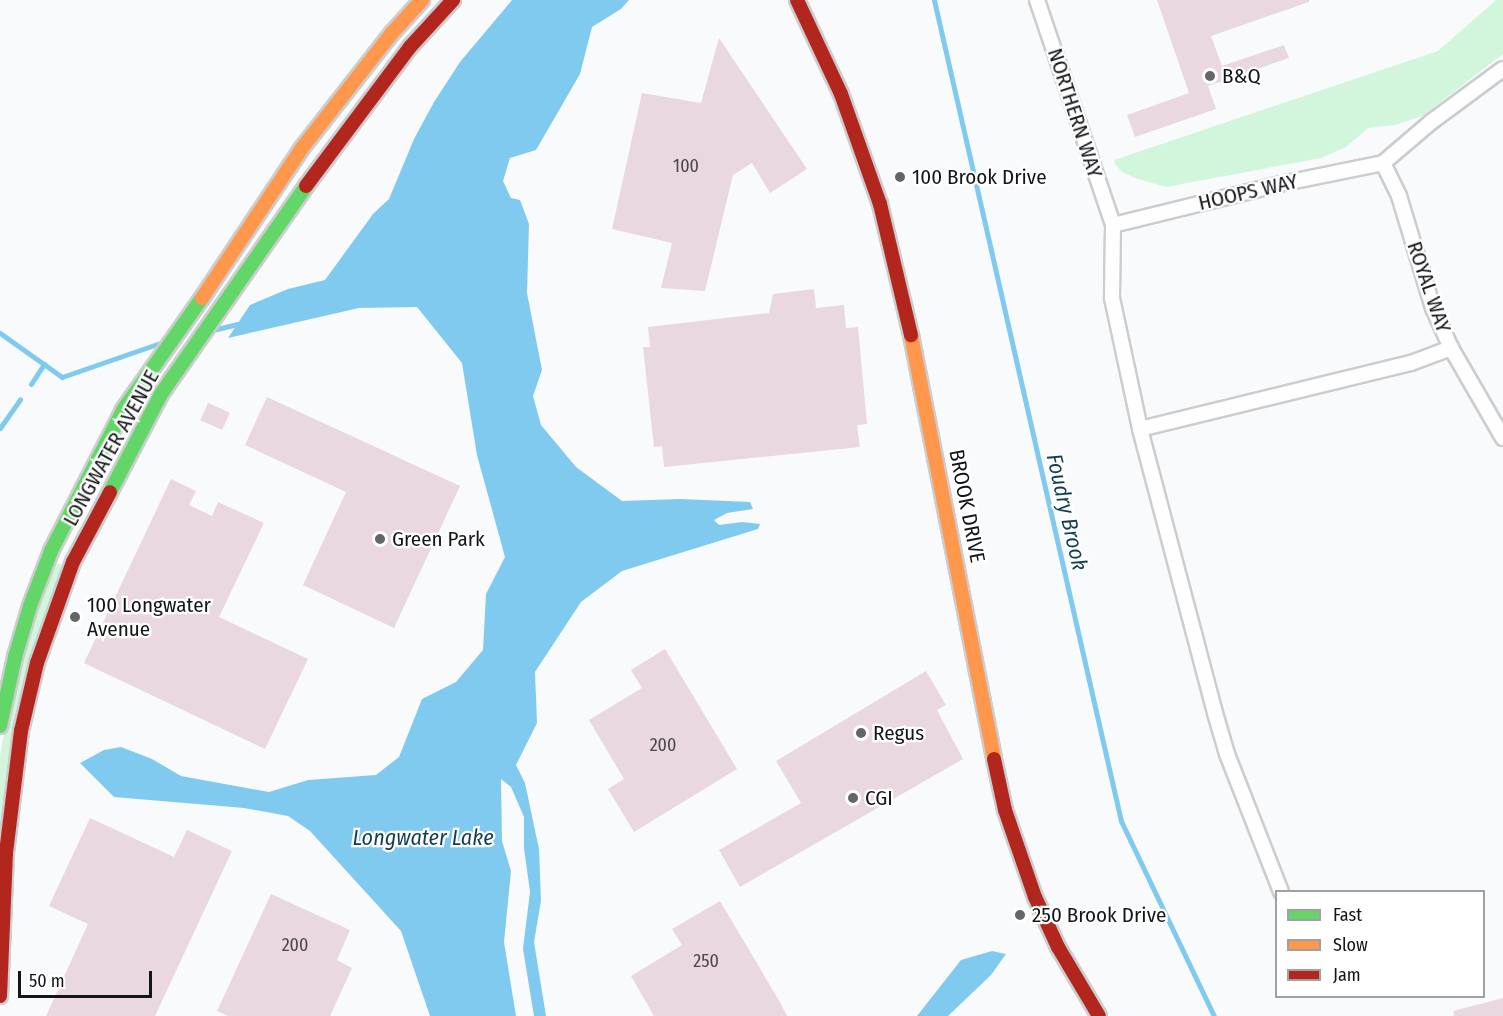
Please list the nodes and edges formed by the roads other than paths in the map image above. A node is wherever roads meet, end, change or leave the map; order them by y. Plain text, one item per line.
1 (422, 0) edge
2 (453, 0) edge
3 (797, 0) edge
4 (1037, 0) edge
5 (1503, 69) edge
6 (1383, 163) junction
7 (1113, 225) junction
8 (1451, 348) junction
9 (1140, 429) junction
10 (1503, 438) edge
11 (0, 726) edge
12 (1281, 890) edge
13 (0, 996) edge
14 (1099, 1016) edge

1 - 11 street, LONGWATER AVENUE
2 - 13 street, LONGWATER AVENUE
3 - 14 street, BROOK DRIVE
4 - 7 street, NORTHERN WAY
5 - 6 street
6 - 7 street, HOOPS WAY
6 - 8 street, ROYAL WAY
7 - 9 street, NORTHERN WAY
8 - 9 street
8 - 10 street, ROYAL WAY
9 - 12 street, NORTHERN WAY

